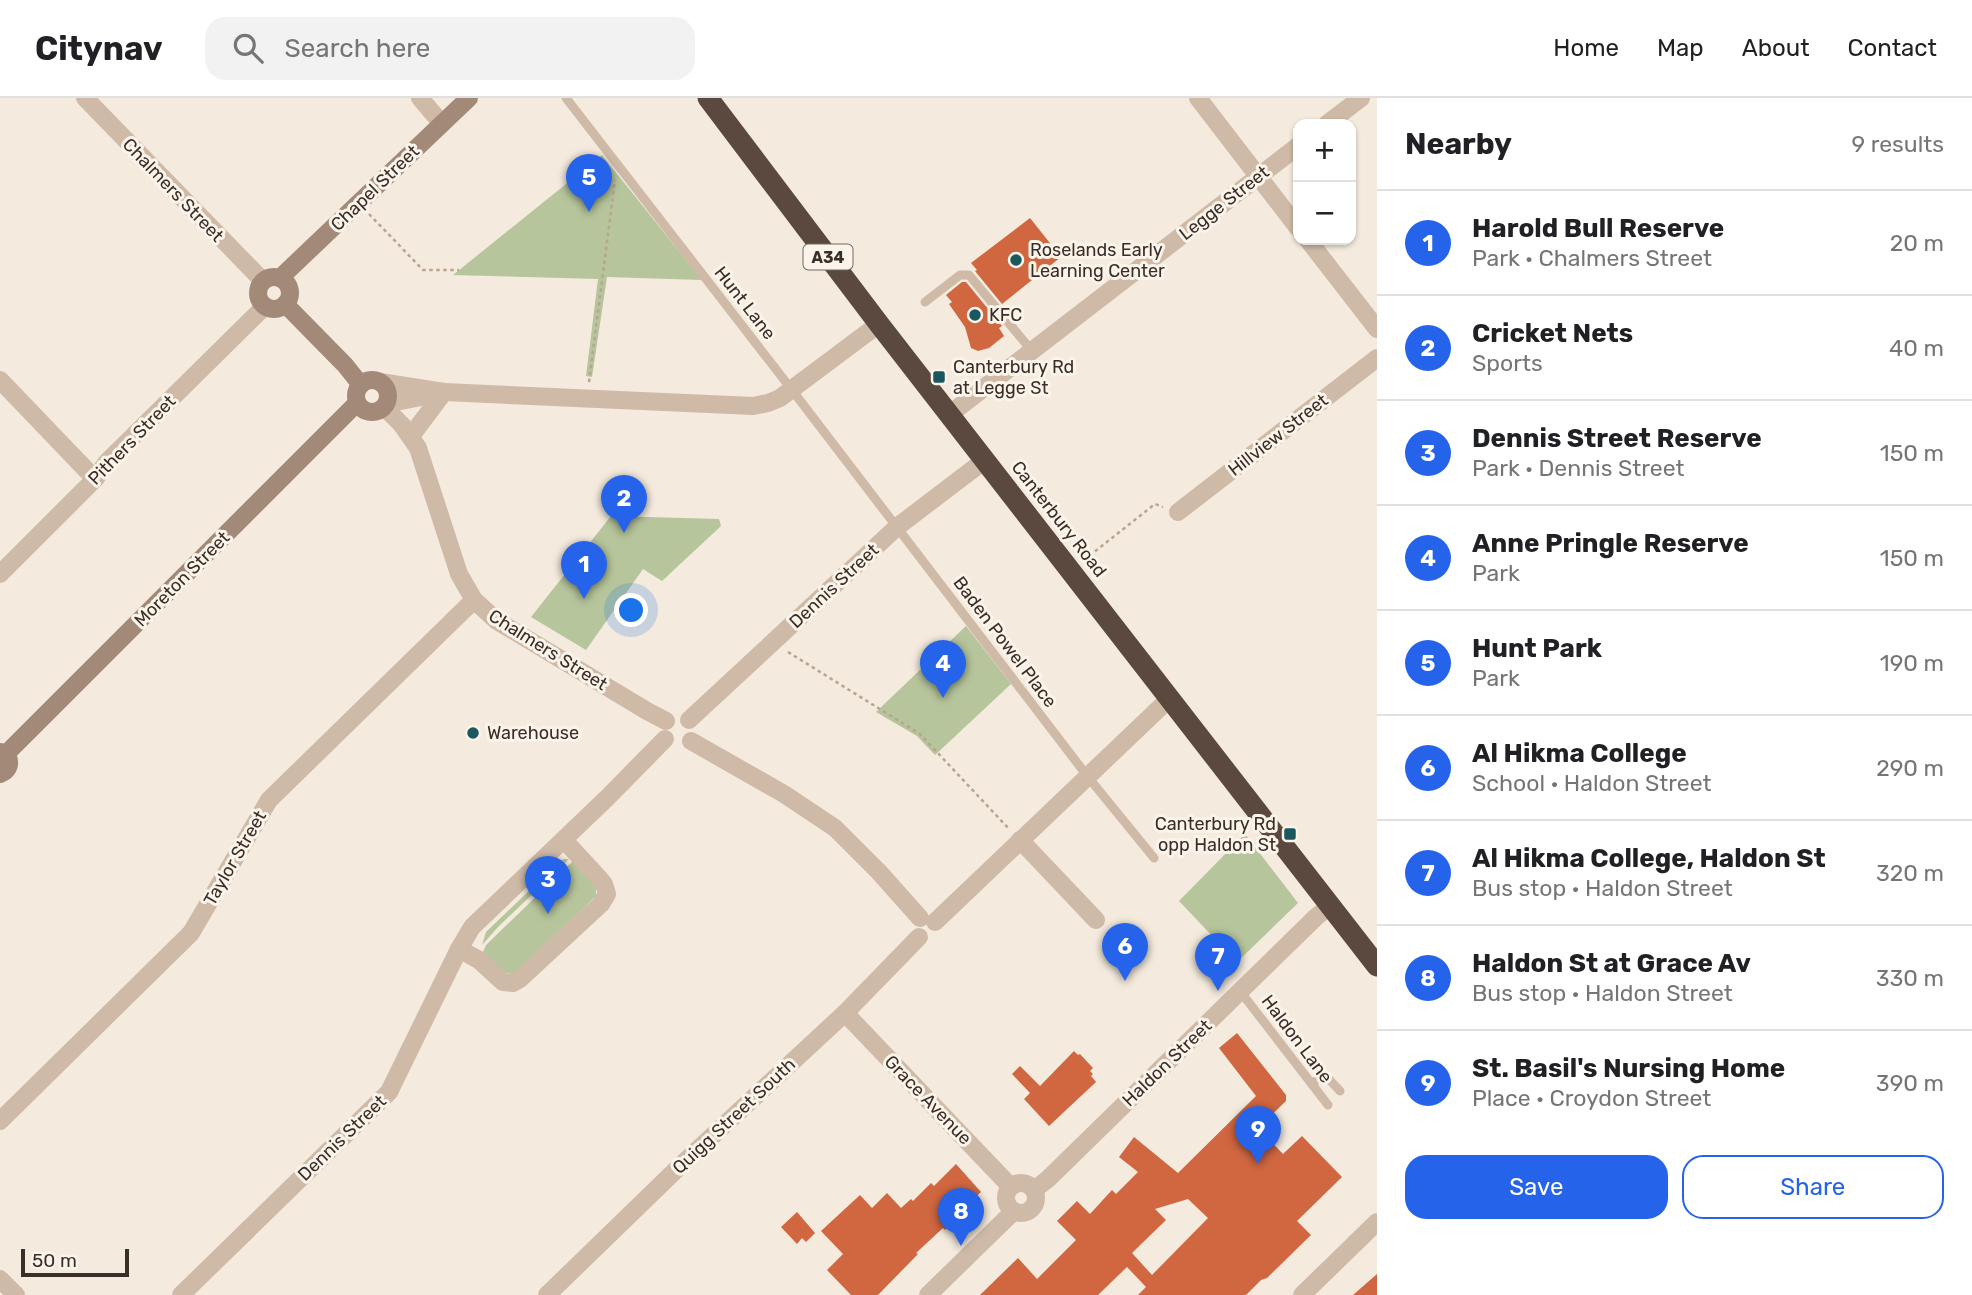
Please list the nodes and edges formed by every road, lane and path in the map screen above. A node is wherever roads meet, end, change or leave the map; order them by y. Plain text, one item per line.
1 (85, 98) edge
2 (420, 98) edge
3 (469, 98) edge
4 (566, 98) edge
5 (708, 98) edge
6 (1198, 98) edge
7 (1361, 98) edge
8 (1333, 119) edge
9 (442, 124) junction
10 (1293, 150) edge
11 (617, 164) junction
12 (1259, 176) junction
13 (359, 204) junction
14 (1293, 221) edge
15 (1312, 245) edge
16 (459, 270) dead end
17 (272, 280) junction
18 (925, 302) dead end
19 (285, 304) junction
20 (265, 306) junction
21 (879, 324) junction
22 (1377, 329) edge
23 (1032, 351) junction
24 (1377, 358) edge
25 (0, 380) edge
26 (380, 383) junction
27 (361, 384) junction
28 (792, 390) junction
29 (444, 392) junction
30 (587, 399) junction
31 (357, 403) junction
32 (385, 405) junction
33 (950, 414) junction
34 (411, 436) junction
35 (985, 460) junction
36 (95, 479) junction
37 (1178, 512) joint
38 (897, 527) junction
39 (1084, 559) dead end
40 (0, 574) edge
41 (474, 600) junction
42 (773, 643) junction
43 (1169, 699) junction
44 (689, 720) junction
45 (666, 730) junction
46 (691, 741) junction
47 (3, 753) edge
48 (0, 774) edge
49 (1088, 776) junction
50 (564, 840) junction
51 (1020, 840) junction
52 (1154, 858) dead end
53 (1330, 906) junction
54 (928, 920) junction
55 (1096, 920) dead end
56 (1370, 946) edge
57 (460, 949) junction
58 (1377, 966) edge
59 (1240, 991) junction
60 (845, 1013) junction
61 (1312, 1084) junction
62 (1340, 1091) dead end
63 (1328, 1105) dead end
64 (0, 1121) edge
65 (1011, 1187) junction
66 (1034, 1190) junction
67 (1014, 1211) junction
68 (1377, 1222) edge
69 (0, 1279) edge
70 (16, 1295) edge
71 (181, 1295) edge
72 (547, 1295) edge
73 (929, 1295) edge
74 (1302, 1295) edge

1 - 17 street, Chalmers Street
2 - 9 street
3 - 9 street, Chapel Street
4 - 11 lane, Hunt Lane
5 - 21 highway, Canterbury Road / A34
6 - 12 street
7 - 8 street
9 - 13 street, Chapel Street
10 - 12 street, Legge Street
11 - 28 lane, Hunt Lane
11 - 30 path
12 - 14 street
12 - 23 street, Legge Street
13 - 16 path
13 - 17 street, Chapel Street
15 - 22 street
17 - 19 street
17 - 20 street
18 - 23 lane
19 - 20 street
19 - 27 street
20 - 36 street, Pithers Street
21 - 28 street
21 - 33 highway, Canterbury Road / A34
23 - 33 street, Legge Street
24 - 37 street, Hillview Street
25 - 36 street
26 - 27 street
26 - 29 street
26 - 32 street
27 - 31 street
28 - 30 street
28 - 38 lane, Hunt Lane
29 - 30 street
29 - 32 street
29 - 34 street
31 - 32 street
31 - 47 street, Moreton Street
32 - 34 street, Chalmers Street
33 - 35 highway, Canterbury Road / A34
34 - 41 street, Chalmers Street
35 - 38 street, Dennis Street
35 - 43 highway, Canterbury Road / A34
36 - 40 street, Pithers Street
37 - 39 path
38 - 42 street, Dennis Street
38 - 49 lane, Baden Powel Place
41 - 45 street, Chalmers Street
41 - 64 street, Taylor Street
42 - 44 street, Dennis Street
42 - 51 path
43 - 49 street
43 - 53 highway, Canterbury Road / A34
44 - 45 street
44 - 46 street
45 - 46 street
45 - 50 street, Dennis Street
46 - 54 street
47 - 48 street
49 - 51 street
49 - 52 lane, Baden Powel Place
50 - 57 street, Dennis Street
50 - 57 street
51 - 54 street
51 - 55 street
53 - 56 highway, Canterbury Road / A34
53 - 59 street, Haldon Street
54 - 60 street, Quigg Street South
56 - 58 highway, Canterbury Road / A34
57 - 71 street, Dennis Street
59 - 61 lane, Haldon Lane
59 - 66 street, Haldon Street
60 - 65 street, Grace Avenue
60 - 72 street, Quigg Street South
61 - 62 lane
61 - 63 lane, Haldon Lane
65 - 66 street
65 - 67 street
66 - 67 street
67 - 73 street
68 - 74 street
69 - 70 street

